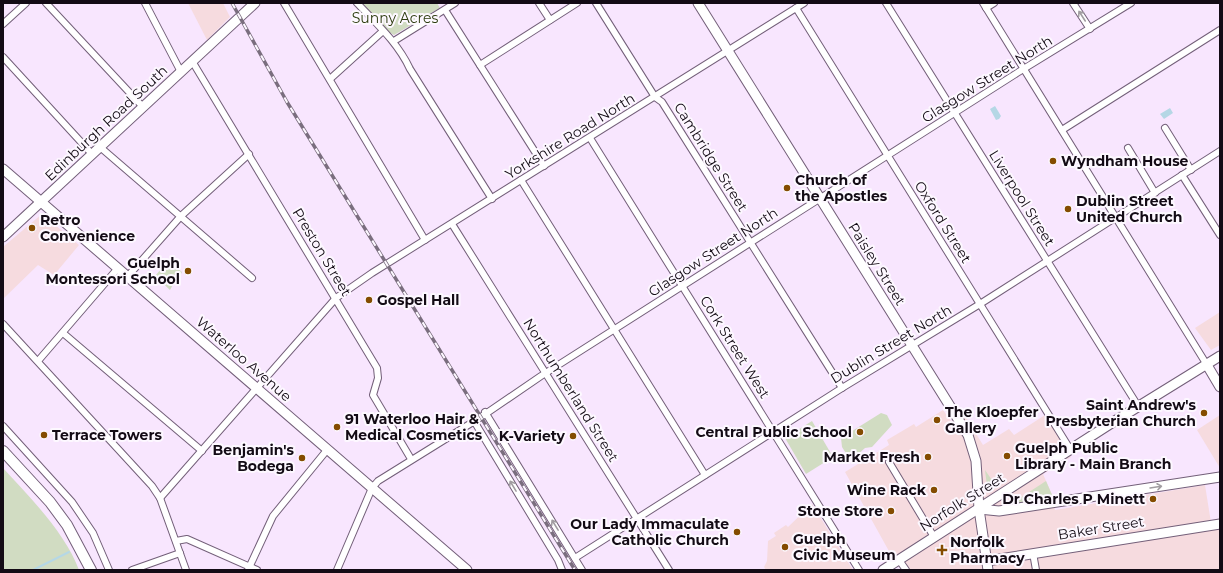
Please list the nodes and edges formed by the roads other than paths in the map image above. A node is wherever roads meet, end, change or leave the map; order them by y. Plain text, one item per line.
1 (26, 3) edge
2 (46, 3) edge
3 (145, 3) edge
4 (255, 3) edge
5 (284, 3) edge
6 (357, 3) edge
7 (455, 3) edge
8 (539, 3) edge
9 (577, 3) edge
10 (596, 3) edge
11 (698, 3) edge
12 (804, 3) edge
13 (886, 3) edge
14 (994, 3) edge
15 (1073, 3) edge
16 (1131, 3) edge
17 (984, 5) edge
18 (796, 8) junction
19 (445, 10) junction
20 (550, 20) junction
21 (3, 24) edge
22 (1090, 29) junction
23 (1220, 30) edge
24 (383, 31) junction
25 (394, 41) junction
26 (728, 51) junction
27 (3, 57) edge
28 (192, 61) junction
29 (480, 64) junction
30 (1024, 70) junction
31 (181, 72) junction
32 (330, 79) junction
33 (655, 97) junction
34 (143, 107) junction
35 (955, 113) junction
36 (1165, 128) dead end
37 (1062, 130) junction
38 (590, 138) junction
39 (100, 147) junction
40 (1128, 148) dead end
41 (1220, 151) edge
42 (92, 154) junction
43 (249, 154) junction
44 (888, 155) junction
45 (544, 166) junction
46 (3, 169) edge
47 (1192, 170) junction
48 (1182, 175) junction
49 (521, 180) junction
50 (1155, 193) junction
51 (492, 199) junction
52 (819, 199) junction
53 (41, 203) junction
54 (181, 216) junction
55 (1116, 217) junction
56 (452, 224) junction
57 (1220, 235) edge
58 (3, 237) edge
59 (425, 240) junction
60 (750, 243) junction
61 (1048, 260) junction
62 (118, 268) junction
63 (128, 276) junction
64 (252, 278) dead end
65 (683, 286) junction
66 (336, 298) junction
67 (980, 304) junction
68 (4, 327) edge
69 (614, 330) junction
70 (63, 333) junction
71 (911, 346) junction
72 (1220, 356) edge
73 (38, 361) junction
74 (1206, 365) junction
75 (546, 373) junction
76 (842, 388) junction
77 (1220, 388) edge
78 (257, 389) junction
79 (1138, 406) junction
80 (485, 412) junction
81 (474, 421) junction
82 (3, 426) edge
83 (774, 432) junction
84 (1070, 449) junction
85 (328, 450) junction
86 (3, 451) edge
87 (202, 451) junction
88 (411, 459) junction
89 (889, 462) dead end
90 (705, 474) junction
91 (1220, 477) edge
92 (372, 488) junction
93 (160, 498) junction
94 (979, 509) junction
95 (638, 518) junction
96 (1220, 524) edge
97 (934, 537) junction
98 (176, 541) junction
99 (180, 553) junction
100 (1033, 553) junction
101 (575, 558) junction
102 (899, 560) junction
103 (987, 566) edge
104 (248, 568) edge
105 (561, 569) edge
106 (90, 570) edge
107 (109, 570) edge
108 (132, 570) edge
109 (186, 570) edge
110 (257, 570) edge
111 (337, 570) edge
112 (467, 570) edge
113 (582, 570) edge
114 (669, 570) edge
115 (859, 570) edge
116 (883, 570) edge
117 (906, 570) edge
118 (1036, 570) edge

1 - 21 street
2 - 34 street
3 - 31 street
4 - 28 main road, Edinburgh Road South
5 - 32 street
6 - 24 street
7 - 19 street
8 - 20 street
9 - 20 street
10 - 33 street, Cambridge Street
11 - 26 main road, Paisley Street
12 - 18 street, Yorkshire Road North
13 - 35 street, Liverpool Street
14 - 17 street
22 -> 15 street
16 - 22 street, Glasgow Street North
17 - 30 street
18 - 26 street, Yorkshire Road North
18 - 44 street, Oxford Street
19 - 25 street
19 - 29 street
20 - 29 street
22 - 30 street, Glasgow Street North
23 - 37 street
24 - 25 street
24 - 32 street
25 - 51 street
26 - 33 street, Yorkshire Road North
26 - 52 main road, Paisley Street
27 - 42 street
28 - 31 main road, Edinburgh Road South
28 - 43 street, Preston Street
29 - 45 street
30 - 35 street, Glasgow Street North
30 - 37 street
31 - 34 main road, Edinburgh Road South
32 - 59 street
33 - 38 street, Yorkshire Road North
33 - 60 street, Cambridge Street
34 - 39 main road, Edinburgh Road South
35 - 44 street, Glasgow Street North
35 - 61 street, Liverpool Street
36 - 47 street
37 - 55 street
38 - 45 street, Yorkshire Road North
38 - 65 street, Cork Street West
39 - 42 main road, Edinburgh Road South
39 - 54 street
40 - 50 street
41 - 47 street, Dublin Street North
42 - 53 main road, Edinburgh Road South
43 - 54 street
43 - 66 street, Preston Street
44 - 52 street, Glasgow Street North
44 - 67 street, Oxford Street
45 - 49 street, Yorkshire Road North
46 - 53 main road, Waterloo Avenue
47 - 48 street, Dublin Street North
48 - 50 street, Dublin Street North
48 - 57 street
49 - 51 street, Yorkshire Road North
49 - 69 street
50 - 55 street, Dublin Street North
51 - 56 street, Yorkshire Road North
52 - 60 street, Glasgow Street North
52 - 71 main road, Paisley Street
53 - 58 main road, Edinburgh Road South
53 - 62 main road, Waterloo Avenue
54 - 63 street
54 - 64 street
55 - 61 street, Dublin Street North
55 - 74 street
56 - 59 street, Yorkshire Road North
56 - 75 street, Northumberland Street
59 - 66 street, Yorkshire Road North
60 - 65 street, Glasgow Street North
60 - 76 street, Cambridge Street
61 - 67 street, Dublin Street North
61 - 79 street, Liverpool Street
62 - 63 main road, Waterloo Avenue
62 - 70 street
63 - 78 main road, Waterloo Avenue
65 - 69 street, Glasgow Street North
65 - 83 street, Cork Street West
66 - 78 street, Yorkshire Road North
66 - 88 street, Preston Street
67 - 71 street, Dublin Street North
67 - 84 street, Oxford Street
68 - 73 street
69 - 75 street, Glasgow Street North
69 - 90 street
70 - 73 street
70 - 87 street
71 - 76 street, Dublin Street North
71 - 94 main road, Paisley Street
72 - 74 main road, Norfolk Street
73 - 93 street
74 - 77 main road
74 - 79 main road, Norfolk Street
75 - 80 street, Glasgow Street North
75 - 95 street, Northumberland Street
76 - 83 street, Dublin Street North
78 - 85 main road, Waterloo Avenue
78 - 87 street, Yorkshire Road North
79 - 84 main road, Norfolk Street
80 - 81 street, Glasgow Street North
101 -> 80 street
81 - 88 street, Glasgow Street North
105 -> 81 street
82 - 107 street
83 - 90 street, Dublin Street North
83 - 115 street, Cork Street West
84 - 94 main road, Norfolk Street
85 - 92 main road, Waterloo Avenue
85 - 104 street
86 - 106 main road
87 - 93 street, Yorkshire Road North
88 - 92 street, Glasgow Street North
89 - 97 street
90 - 95 street, Dublin Street North
94 -> 91 main road
92 - 111 street
92 - 112 main road, Waterloo Avenue
93 - 98 street
94 - 97 main road, Norfolk Street
94 - 103 main road, Paisley Street
95 - 101 street, Dublin Street North
95 - 114 street, Northumberland Street
96 - 100 main road, Baker Street
97 - 102 main road, Norfolk Street
98 - 99 street
98 - 104 street
99 - 108 street
99 - 109 street
100 - 103 main road, Baker Street
100 - 118 street
101 - 113 street
102 - 116 main road, Norfolk Street
102 - 117 street
104 - 110 street

